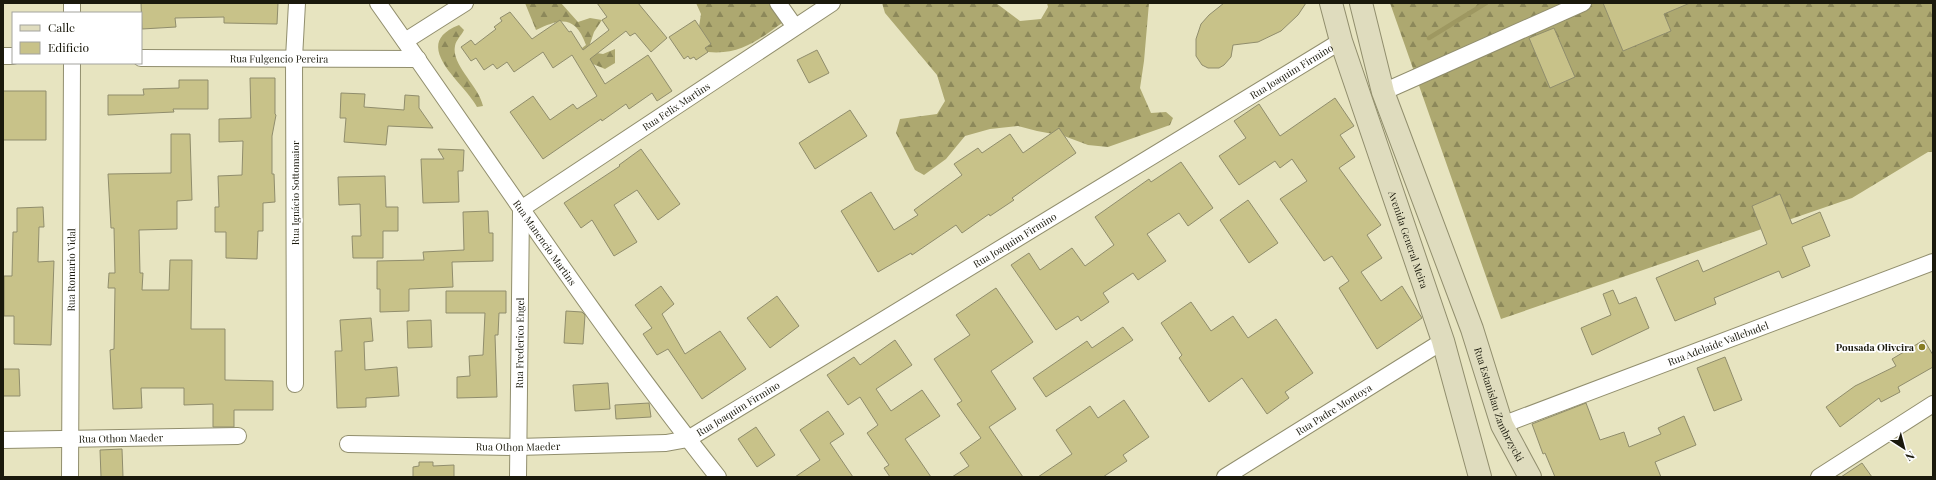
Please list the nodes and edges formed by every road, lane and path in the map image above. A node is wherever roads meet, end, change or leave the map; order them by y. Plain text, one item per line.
1 (297, 3) edge
2 (378, 3) edge
3 (465, 3) edge
4 (778, 3) edge
5 (832, 3) edge
6 (1332, 3) edge
7 (1362, 3) edge
8 (1583, 3) edge
9 (795, 27) junction
10 (405, 41) junction
11 (1341, 41) junction
12 (142, 58) edge
13 (294, 58) junction
14 (418, 59) junction
15 (72, 64) edge
16 (1384, 92) junction
17 (521, 209) junction
18 (1933, 262) edge
19 (1472, 329) junction
20 (1443, 341) junction
21 (295, 384) dead end
22 (1933, 404) edge
23 (1502, 425) junction
24 (238, 436) dead end
25 (70, 437) junction
26 (688, 439) junction
27 (3, 440) edge
28 (348, 444) dead end
29 (517, 447) junction
30 (70, 477) edge
31 (518, 477) edge
32 (718, 477) edge
33 (1225, 477) edge
34 (1480, 477) edge
35 (1530, 477) edge
36 (1818, 477) edge

1 - 13 street, Rua Ignácio Sottomaior
2 - 10 street, Rua Manencio Martins
3 - 10 street
4 - 9 street
5 - 9 street, Rua Felix Martins
6 - 11 main road, Avenida General Meira
7 - 16 main road
8 - 16 street
9 - 17 street, Rua Felix Martins
10 - 14 street, Rua Manencio Martins
11 - 20 main road, Avenida General Meira
11 - 26 street, Rua Joaquim Firmino
12 - 13 street, Rua Fulgencio Pereira
13 - 14 street, Rua Fulgencio Pereira
13 - 21 street, Rua Ignácio Sottomaior
14 - 17 street, Rua Manencio Martins
15 - 25 street, Rua Romario Vidal
16 - 19 main road
17 - 26 street, Rua Manencio Martins
17 - 29 street, Rua Frederico Engel
18 - 23 street, Rua Adelaide Vallebudel
19 - 20 main road
19 - 23 main road, Rua Estanislau Zambrzycki
20 - 33 street, Rua Padre Montoya
20 - 34 main road, Avenida General Meira
22 - 36 street
23 - 35 main road, Rua Estanislau Zambrzycki
24 - 25 street, Rua Othon Maeder
25 - 27 street, Rua Othon Maeder
25 - 30 street, Rua Romario Vidal
26 - 29 street, Rua Othon Maeder
26 - 32 street, Rua Manencio Martins
28 - 29 street, Rua Othon Maeder
29 - 31 street, Rua Frederico Engel

